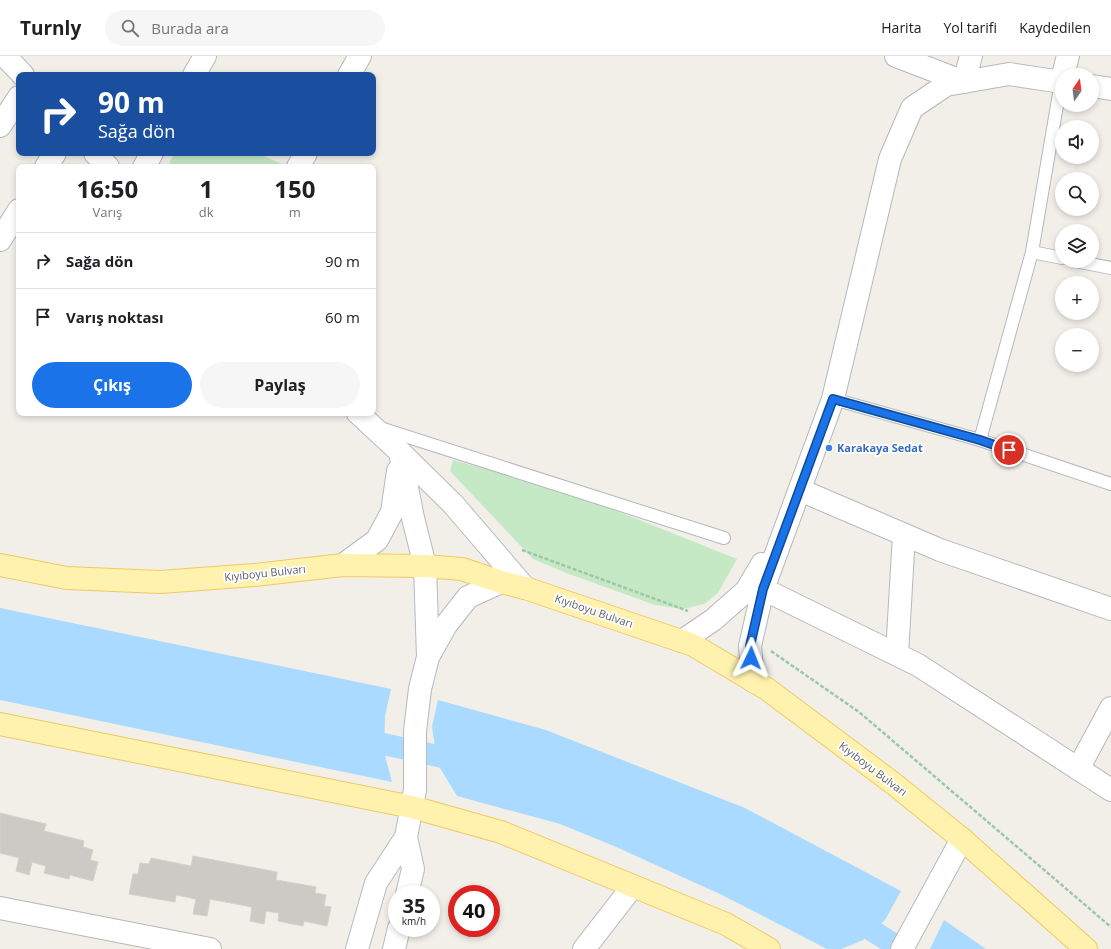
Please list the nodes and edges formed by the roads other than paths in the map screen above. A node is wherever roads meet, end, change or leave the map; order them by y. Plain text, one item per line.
1 (5, 56) edge
2 (205, 56) edge
3 (360, 56) edge
4 (972, 56) edge
5 (1068, 56) edge
6 (899, 57) edge
7 (1065, 68) edge
8 (20, 72) edge
9 (196, 72) edge
10 (351, 72) edge
11 (1055, 78) edge
12 (964, 82) junction
13 (1099, 87) edge
14 (1111, 89) edge
15 (16, 101) edge
16 (1056, 112) edge
17 (0, 126) edge
18 (99, 156) edge
19 (105, 164) edge
20 (16, 215) edge
21 (0, 240) edge
22 (1032, 252) junction
23 (1055, 257) edge
24 (1099, 266) edge
25 (1111, 268) edge
26 (833, 399) junction
27 (364, 419) edge
28 (980, 440) junction
29 (400, 452) junction
30 (1111, 484) edge
31 (800, 490) junction
32 (791, 513) junction
33 (904, 535) junction
34 (724, 538) dead end
35 (0, 565) edge
36 (343, 565) junction
37 (425, 566) junction
38 (501, 582) junction
39 (525, 588) junction
40 (763, 589) junction
41 (1111, 610) edge
42 (682, 641) junction
43 (897, 654) junction
44 (428, 657) junction
45 (753, 681) junction
46 (1111, 708) edge
47 (0, 724) edge
48 (1078, 769) junction
49 (1111, 790) edge
50 (414, 798) junction
51 (406, 837) junction
52 (962, 839) junction
53 (410, 885) edge
54 (633, 886) junction
55 (0, 908) edge
56 (397, 937) edge
57 (766, 948) edge
58 (210, 949) edge
59 (357, 949) edge
60 (394, 949) edge
61 (584, 949) edge
62 (902, 949) edge
63 (1086, 949) edge

1 - 8 street
2 - 9 street
3 - 10 street
4 - 12 street
5 - 7 street
6 - 12 street
11 - 12 street
12 - 26 street
13 - 14 street
15 - 17 street
16 - 22 lane
18 - 19 street
20 - 21 street
22 - 23 lane
22 - 28 lane
24 - 25 lane
26 - 28 lane
26 - 31 street
27 - 29 street
27 - 34 lane
28 - 30 lane
29 - 36 street
29 - 37 street
29 - 39 street
31 - 32 street
31 - 33 street
32 - 40 street
32 - 42 street
33 - 41 street
33 - 43 street
35 - 36 main road, Kıyıboyu Bulvarı
36 - 37 main road, Kıyıboyu Bulvarı
37 - 38 main road, Kıyıboyu Bulvarı
37 - 44 street
38 - 39 main road, Kıyıboyu Bulvarı
38 - 44 street
39 - 42 main road, Kıyıboyu Bulvarı
40 - 43 street
40 - 45 street
42 - 45 main road, Kıyıboyu Bulvarı
43 - 48 street
44 - 50 street
45 - 52 main road, Kıyıboyu Bulvarı
46 - 48 street
47 - 50 main road
48 - 49 street
50 - 51 street
50 - 54 main road
51 - 53 street
51 - 59 street
52 - 62 street
52 - 63 main road, Kıyıboyu Bulvarı
54 - 57 main road
54 - 61 street
55 - 58 street
56 - 60 street

